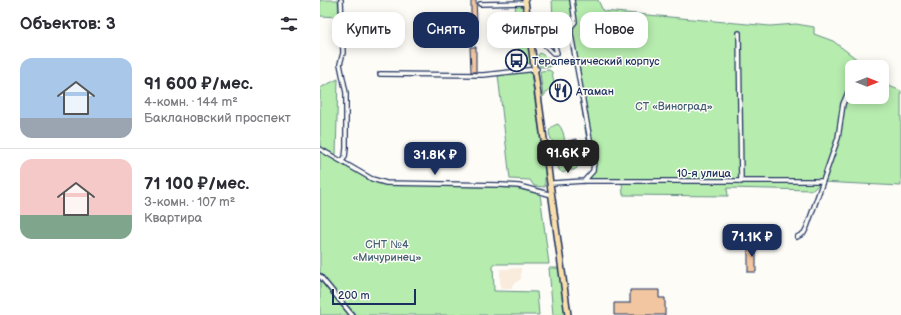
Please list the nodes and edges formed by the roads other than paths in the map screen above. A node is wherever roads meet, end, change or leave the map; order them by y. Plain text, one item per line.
1 (341, 0) edge
2 (572, 0) edge
3 (526, 1) edge
4 (480, 4) dead end
5 (528, 12) edge
6 (739, 33) dead end
7 (534, 48) edge
8 (549, 48) edge
9 (556, 48) edge
10 (536, 70) junction
11 (380, 74) dead end
12 (845, 101) edge
13 (320, 149) edge
14 (342, 161) junction
15 (584, 181) junction
16 (823, 181) junction
17 (741, 182) junction
18 (553, 183) junction
19 (552, 195) junction
20 (797, 238) dead end
21 (320, 276) edge
22 (352, 315) edge
23 (569, 315) edge

1 - 14 street
2 - 15 street
3 - 4 street
3 - 5 main road
3 - 10 main road
6 - 17 street
7 - 10 main road
8 - 9 street
10 - 11 street
10 - 18 main road
10 - 19 main road
12 - 16 street
13 - 14 street
14 - 19 street
15 - 17 street, 10-я улица
15 - 18 street, 10-я улица
16 - 17 street, 10-я улица
16 - 20 street
18 - 23 main road
19 - 23 main road
21 - 22 street

